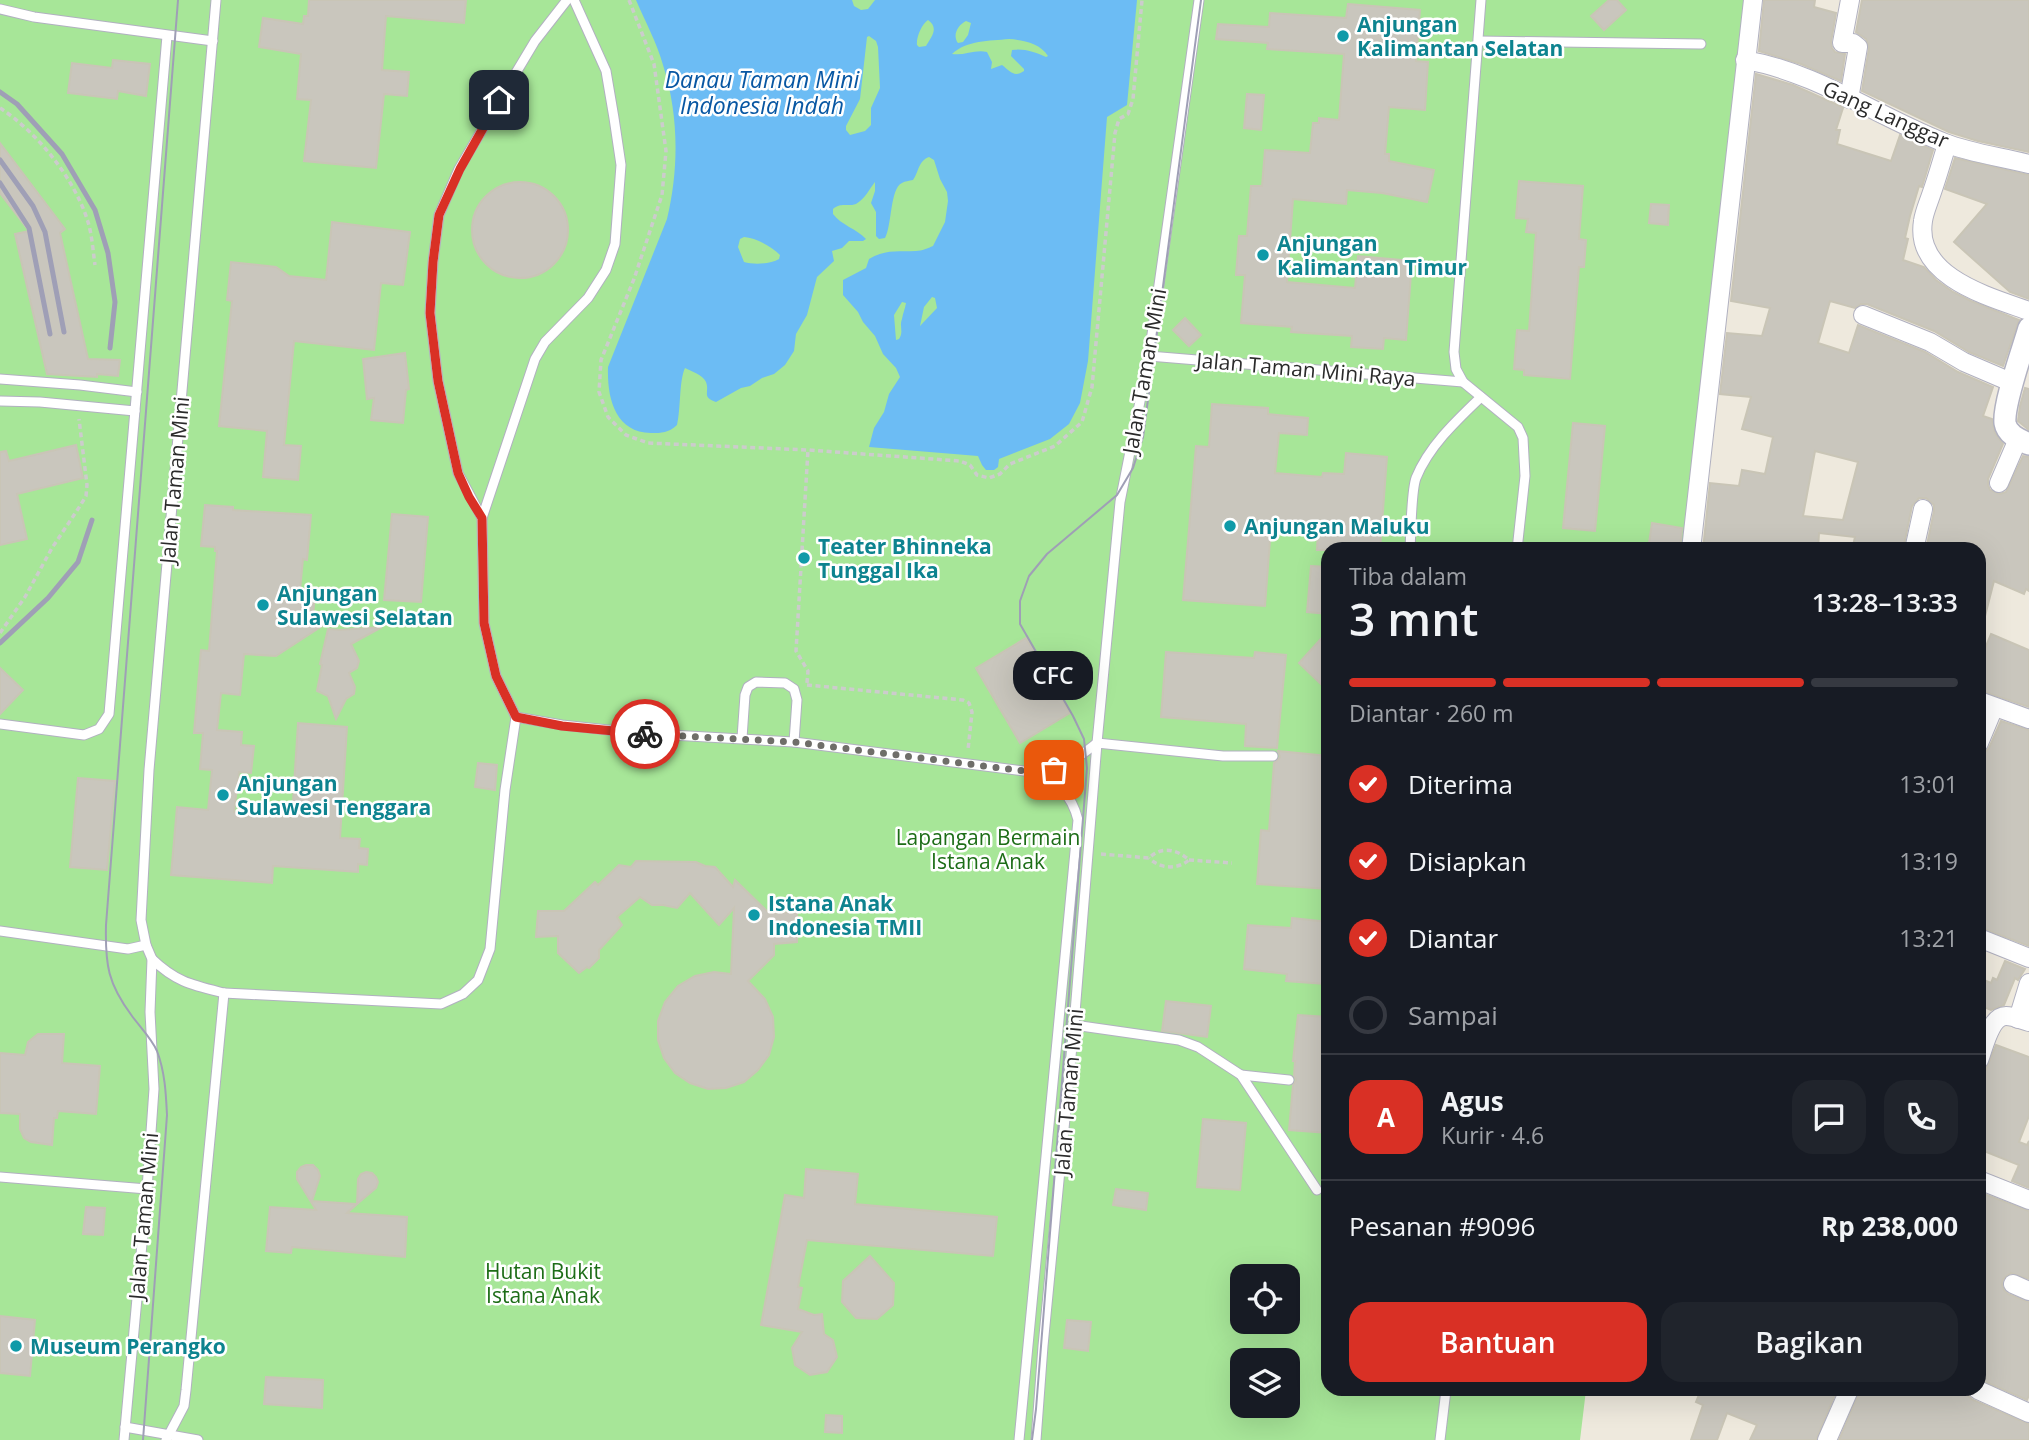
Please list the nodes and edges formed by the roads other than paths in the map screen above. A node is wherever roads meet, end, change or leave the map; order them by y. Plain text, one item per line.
1 (216, 0) edge
2 (567, 0) edge
3 (574, 0) edge
4 (1199, 0) edge
5 (1481, 0) edge
6 (1753, 0) edge
7 (1850, 0) edge
8 (0, 9) edge
9 (167, 36) junction
10 (213, 41) junction
11 (1479, 41) junction
12 (1701, 44) dead end
13 (1745, 60) junction
14 (1849, 99) junction
15 (1947, 144) junction
16 (2029, 164) edge
17 (2029, 311) edge
18 (1863, 315) dead end
19 (2027, 342) edge
20 (1149, 356) junction
21 (0, 379) edge
22 (41, 382) junction
23 (1463, 382) junction
24 (2012, 383) junction
25 (137, 392) junction
26 (1481, 397) junction
27 (0, 401) edge
28 (40, 402) junction
29 (135, 411) junction
30 (2024, 441) edge
31 (1999, 483) dead end
32 (1923, 509) dead end
33 (482, 518) junction
34 (1411, 542) edge
35 (1518, 542) edge
36 (1692, 542) edge
37 (1916, 542) edge
38 (1986, 704) edge
39 (516, 717) junction
40 (2029, 719) edge
41 (0, 724) edge
42 (742, 738) junction
43 (794, 742) junction
44 (1097, 743) junction
45 (1273, 756) dead end
46 (1032, 772) junction
47 (0, 931) edge
48 (1986, 941) edge
49 (146, 945) junction
50 (2029, 958) edge
51 (152, 960) junction
52 (2029, 983) edge
53 (224, 993) junction
54 (2018, 1019) edge
55 (1074, 1025) junction
56 (1986, 1042) edge
57 (1241, 1075) junction
58 (1289, 1080) dead end
59 (0, 1177) edge
60 (1986, 1183) edge
61 (147, 1189) junction
62 (1317, 1190) dead end
63 (2029, 1200) edge
64 (1986, 1393) edge
65 (1445, 1396) edge
66 (1846, 1396) edge
67 (2029, 1412) edge
68 (125, 1427) junction
69 (168, 1437) edge
70 (124, 1440) edge
71 (198, 1440) edge
72 (1020, 1440) edge
73 (1036, 1440) edge
74 (1440, 1440) edge
75 (1827, 1440) edge

1 - 10 lane, Jalan Taman Mini
2 - 33 lane
3 - 33 lane
4 - 20 lane, Jalan Taman Mini
5 - 11 lane
6 - 13 street
7 - 14 street
8 - 9 lane
9 - 10 lane
9 - 25 lane
10 - 49 lane, Jalan Taman Mini
11 - 12 lane
11 - 23 lane
13 - 14 street, Gang Langgar
13 - 36 street
14 - 15 street, Gang Langgar
15 - 16 street, Gang Langgar
15 - 17 street
18 - 24 street
19 - 24 street
20 - 23 lane, Jalan Taman Mini Raya
20 - 44 lane, Jalan Taman Mini
21 - 22 lane
22 - 25 lane
22 - 28 lane
23 - 26 lane
24 - 30 street
25 - 29 lane
26 - 34 lane
26 - 35 lane
27 - 28 lane
28 - 29 lane
29 - 41 lane
30 - 31 street
32 - 37 street
33 - 39 lane
38 - 40 street
39 - 42 lane, Jalan Taman Mini
39 - 53 lane
42 - 43 lane, Jalan Taman Mini
42 - 43 lane
43 - 46 lane, Jalan Taman Mini
44 - 45 lane
44 - 46 lane, Jalan Taman Mini
44 - 55 lane, Jalan Taman Mini
46 - 72 lane, Jalan Taman Mini
47 - 49 lane
48 - 50 street
49 - 51 lane, Jalan Taman Mini
51 - 53 lane
51 - 61 lane, Jalan Taman Mini
52 - 54 street
53 - 69 lane
54 - 56 street
55 - 57 lane
55 - 73 lane, Jalan Taman Mini
57 - 58 lane
57 - 62 lane
59 - 61 lane
60 - 63 street
61 - 68 lane, Jalan Taman Mini
64 - 67 street
65 - 74 lane
66 - 75 street
68 - 69 lane
68 - 70 lane
69 - 71 lane

